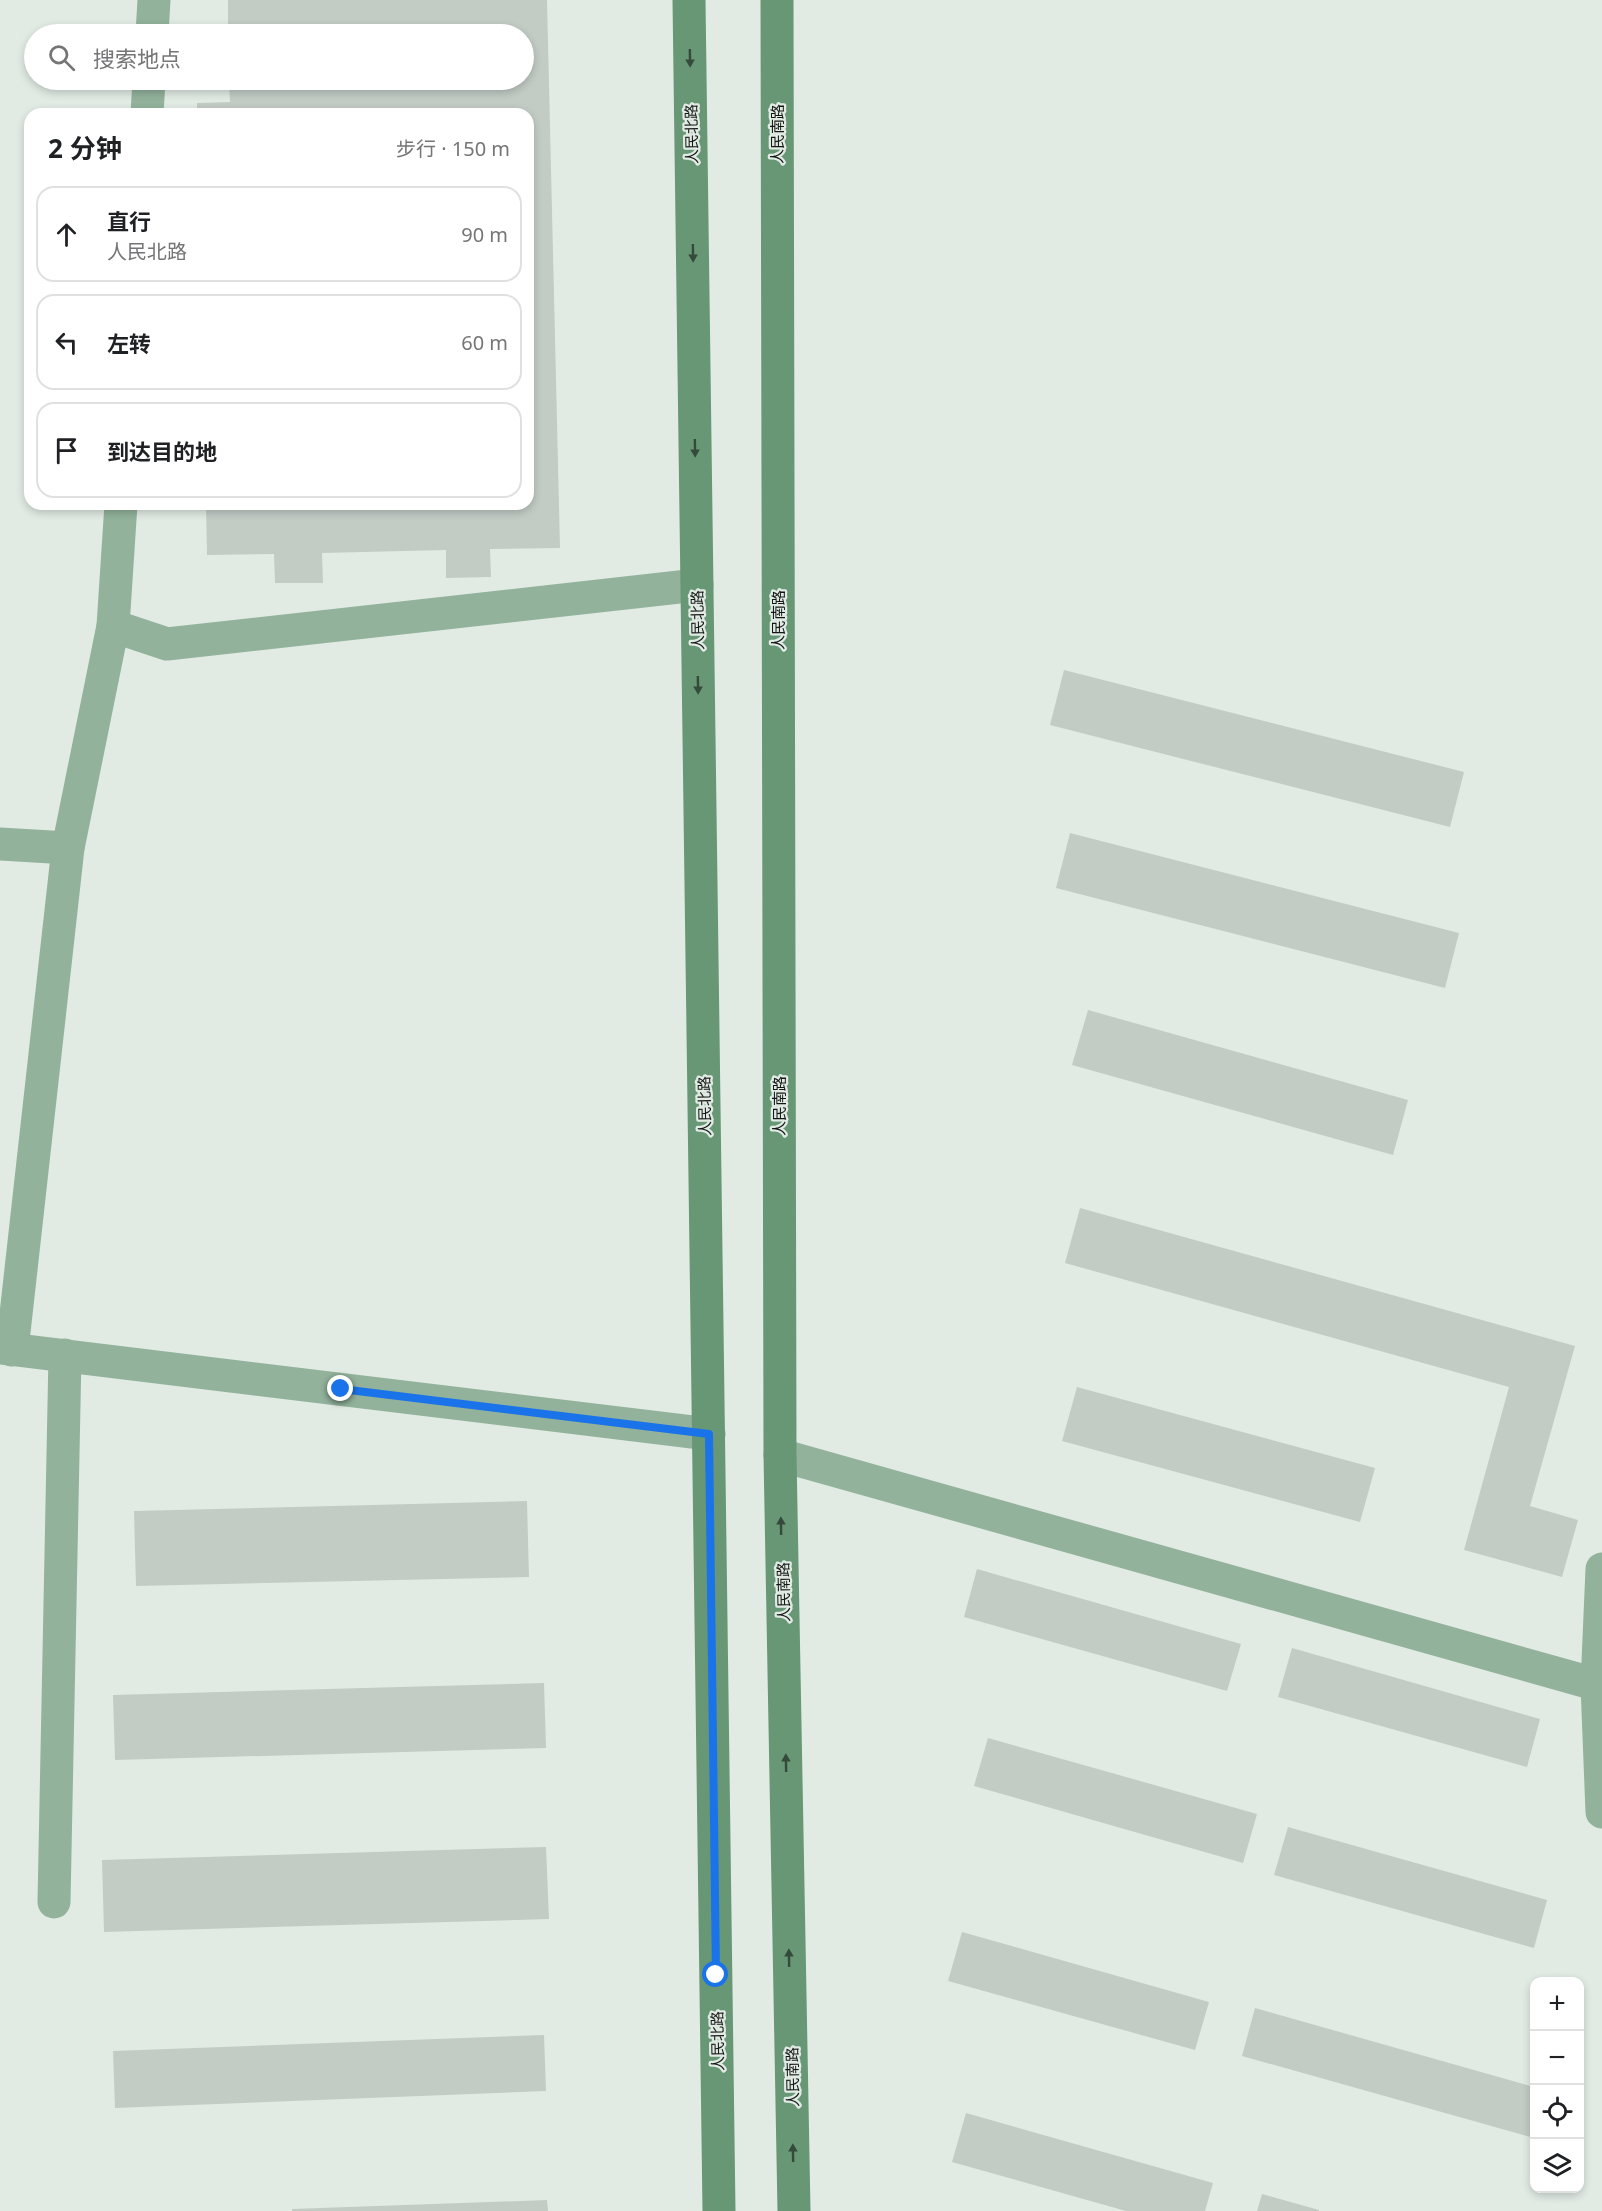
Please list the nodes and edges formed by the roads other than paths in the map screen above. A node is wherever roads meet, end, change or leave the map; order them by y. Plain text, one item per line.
1 (154, 0) edge
2 (689, 0) edge
3 (777, 0) edge
4 (153, 24) edge
5 (148, 90) edge
6 (147, 108) edge
7 (121, 510) edge
8 (697, 585) junction
9 (113, 626) junction
10 (0, 844) edge
11 (68, 848) junction
12 (6, 1349) edge
13 (65, 1355) junction
14 (709, 1434) junction
15 (780, 1455) junction
16 (1602, 1569) edge
17 (1600, 1685) edge
18 (1602, 1812) edge
19 (54, 1902) dead end
20 (719, 2211) edge
21 (794, 2211) edge

1 - 4 street
2 -> 8 main road, 人民北路
3 - 15 main road, 人民南路
5 - 6 street
7 - 9 street
8 - 9 street
8 -> 14 main road, 人民北路
9 - 11 street
10 - 11 street
11 - 12 street
12 - 13 street
13 - 14 street
13 - 19 street
14 - 20 main road, 人民北路
15 - 17 street
21 -> 15 main road, 人民南路
16 - 17 street
17 - 18 street

